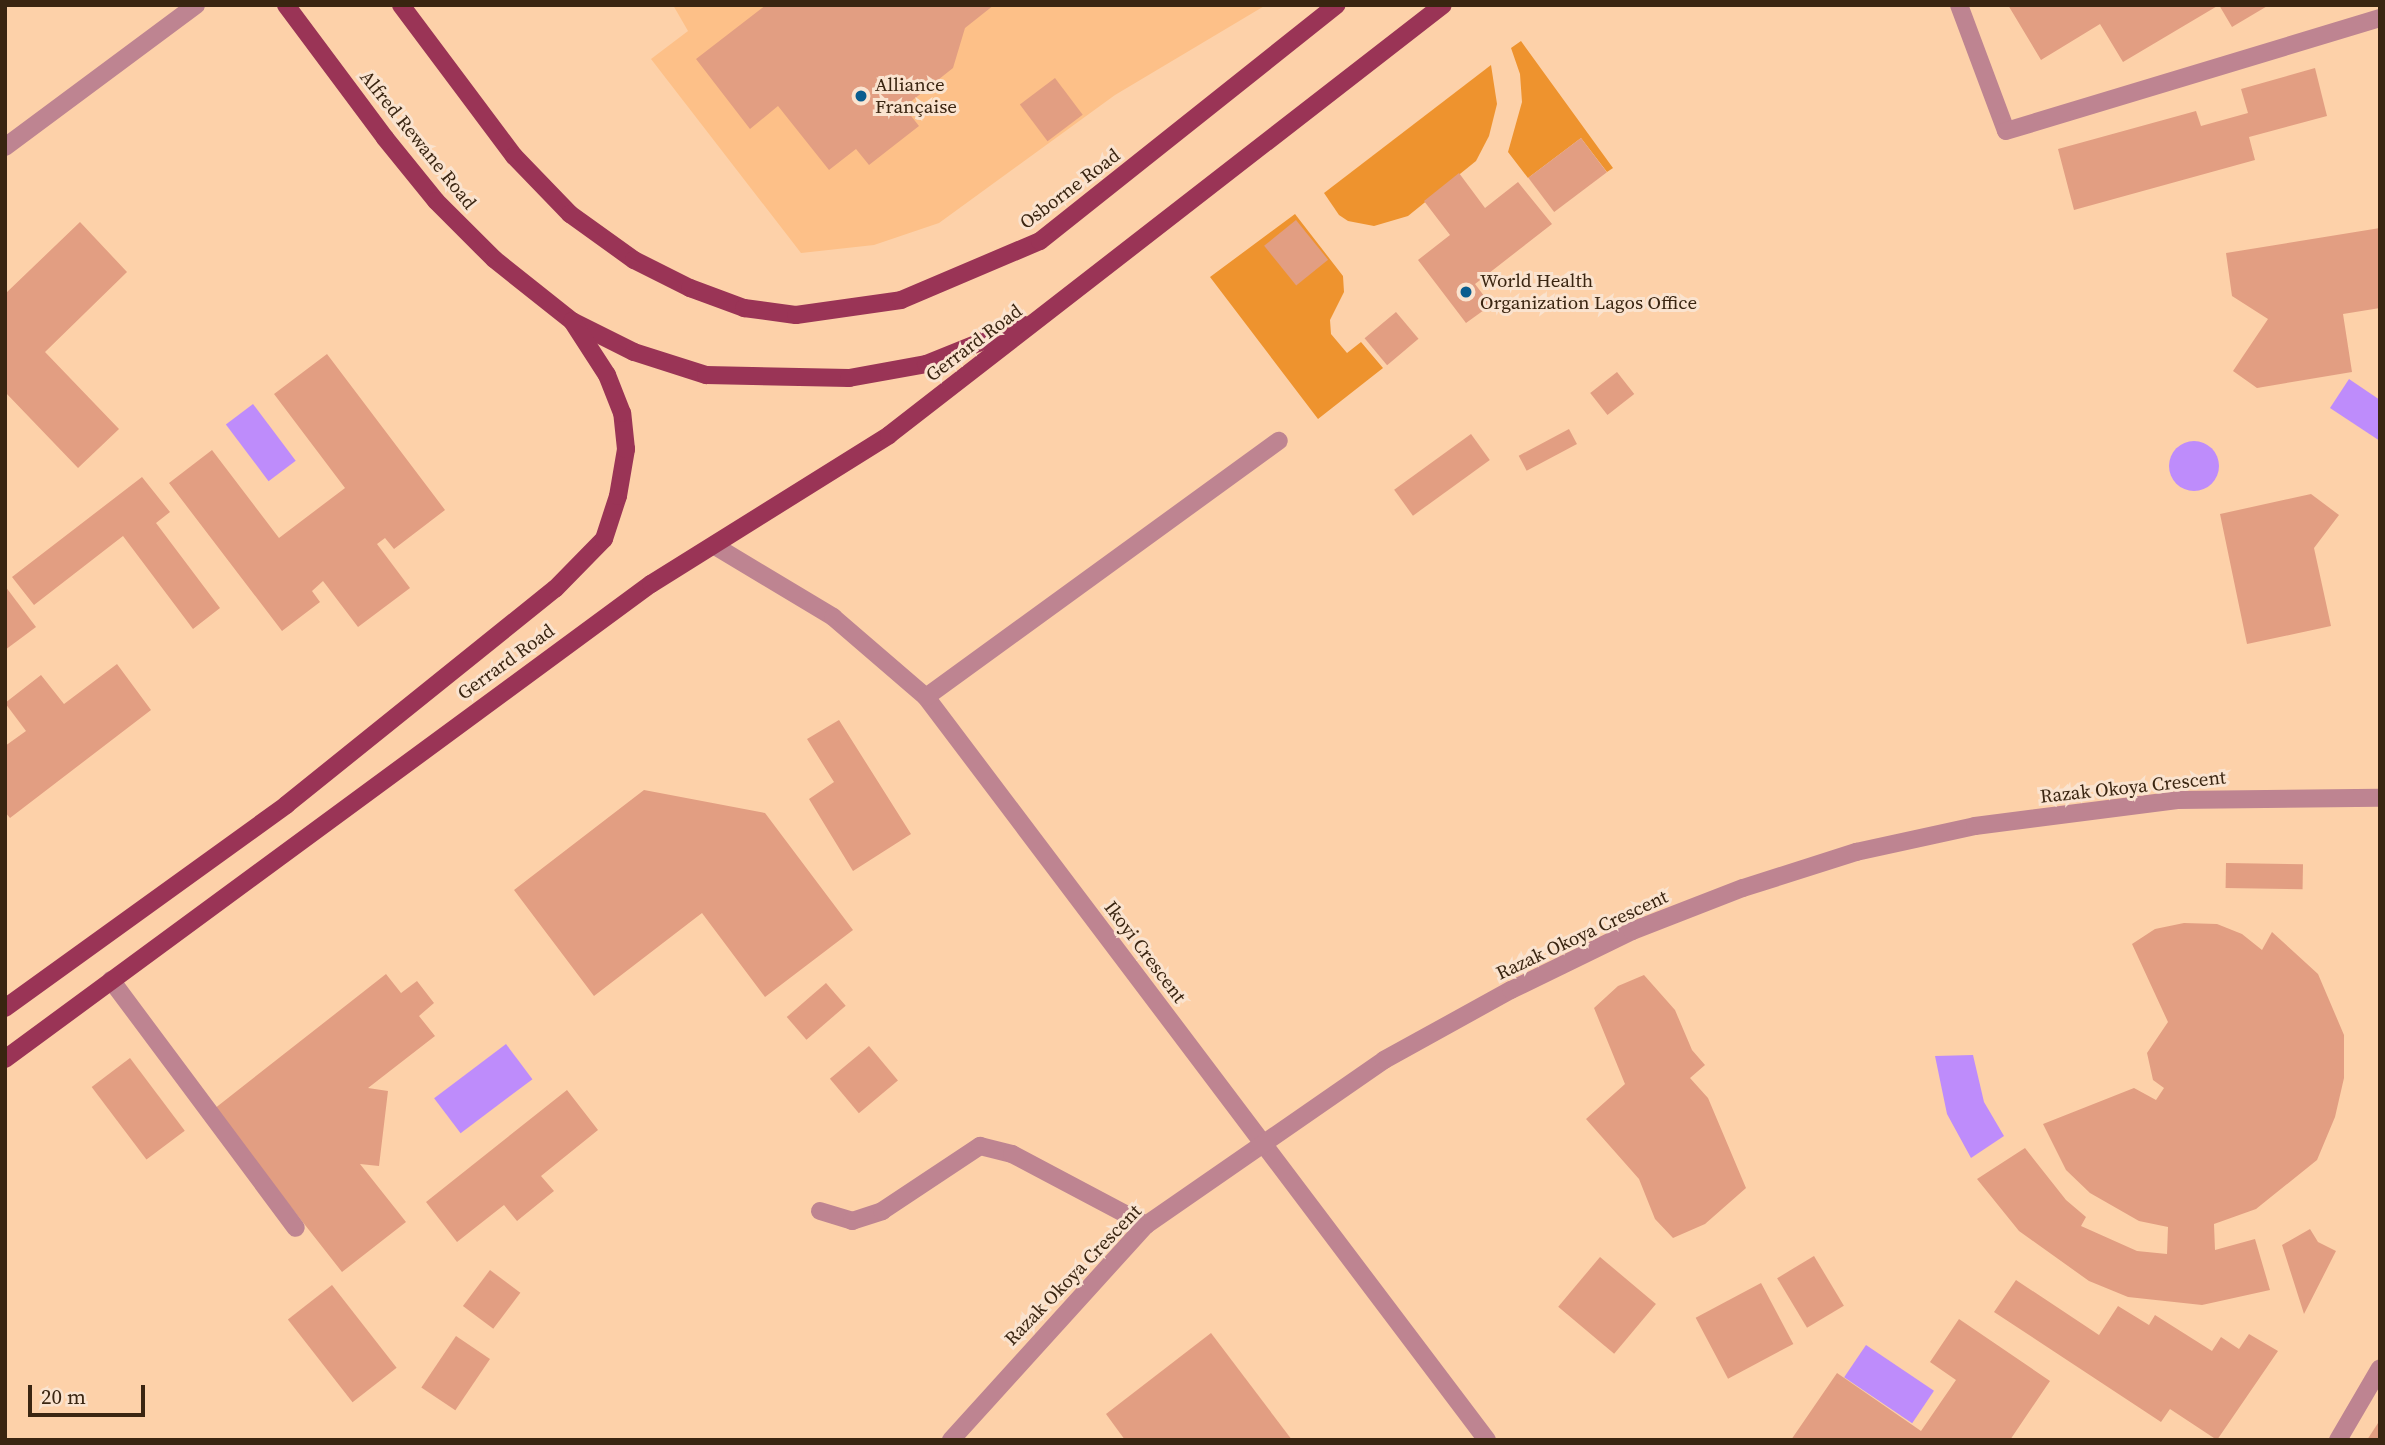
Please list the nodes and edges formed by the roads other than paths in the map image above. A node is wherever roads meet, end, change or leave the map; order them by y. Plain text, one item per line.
1 (196, 5) edge
2 (286, 5) edge
3 (401, 5) edge
4 (1444, 5) edge
5 (1959, 5) edge
6 (1328, 8) edge
7 (2380, 18) edge
8 (5, 147) edge
9 (1043, 317) junction
10 (572, 321) junction
11 (1279, 441) dead end
12 (715, 546) junction
13 (926, 697) junction
14 (2380, 798) edge
15 (111, 980) junction
16 (5, 1008) edge
17 (5, 1059) edge
18 (1263, 1143) junction
19 (820, 1211) dead end
20 (1146, 1225) junction
21 (296, 1228) dead end
22 (2380, 1368) edge
23 (951, 1440) edge
24 (1488, 1440) edge
25 (2338, 1440) edge

1 - 8 street
2 - 10 main road, Alfred Rewane Road
3 - 6 main road, Osborne Road
4 - 9 main road
5 - 7 street
9 - 10 main road, Alfred Rewane Road
9 - 12 main road, Gerrard Road
10 - 16 main road, Gerrard Road
11 - 13 street
12 - 13 street, Ikoyi Crescent
12 - 15 main road, Gerrard Road
13 - 18 street, Ikoyi Crescent
14 - 18 street, Razak Okoya Crescent
15 - 17 main road, Gerrard Road
15 - 21 street
18 - 20 street, Razak Okoya Crescent
18 - 24 street, Ikoyi Crescent
19 - 20 street
20 - 23 street, Razak Okoya Crescent
22 - 25 street

